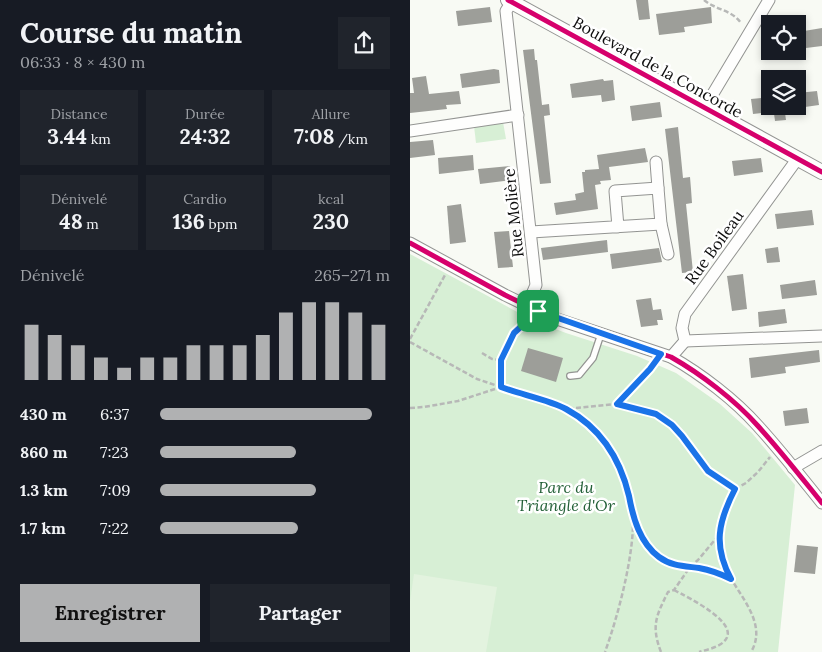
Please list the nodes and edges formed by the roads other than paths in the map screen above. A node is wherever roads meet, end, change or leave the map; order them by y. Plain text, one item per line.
1 (769, 0) edge
2 (511, 1) edge
3 (705, 108) junction
4 (518, 115) junction
5 (410, 131) edge
6 (798, 158) junction
7 (656, 162) dead end
8 (822, 172) edge
9 (658, 188) junction
10 (661, 224) junction
11 (618, 226) junction
12 (531, 232) junction
13 (410, 243) edge
14 (668, 254) dead end
15 (533, 308) junction
16 (601, 334) junction
17 (822, 336) edge
18 (685, 341) junction
19 (666, 356) junction
20 (570, 376) dead end
21 (822, 451) edge
22 (793, 468) junction
23 (822, 503) edge

1 - 3 street
2 - 3 street, Boulevard de la Concorde
2 - 4 street, Rue Molière
3 - 6 street, Boulevard de la Concorde
4 - 5 street
4 - 12 street, Rue Molière
6 - 8 street, Boulevard de la Concorde
6 - 18 street, Rue Boileau
7 - 9 street
9 - 10 street
9 - 11 street
10 - 11 street
10 - 14 street
11 - 12 street
12 - 15 street, Rue Molière
13 - 15 street
15 - 16 street
16 - 19 street
16 - 20 lane
17 - 18 street
18 - 19 street
19 - 22 street
21 - 22 street
22 - 23 street

